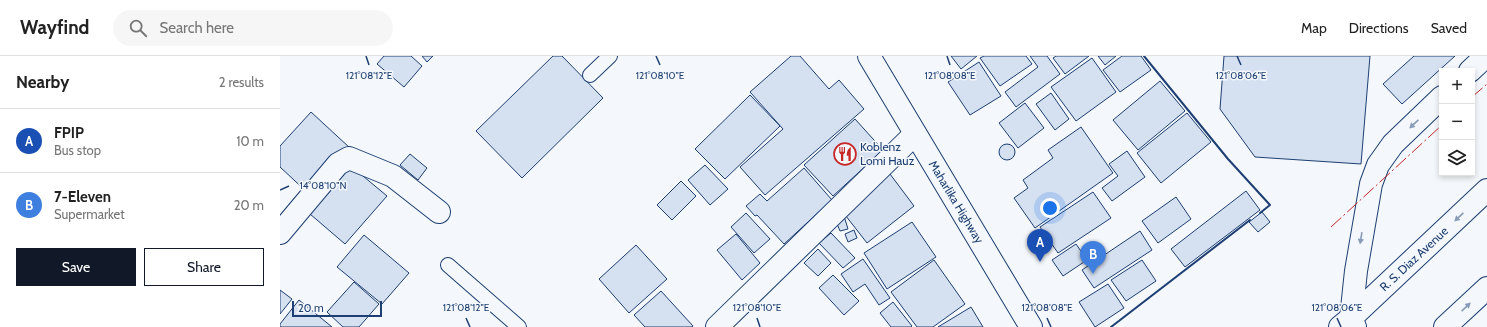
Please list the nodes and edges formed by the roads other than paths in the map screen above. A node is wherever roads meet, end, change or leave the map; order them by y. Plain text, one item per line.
1 (610, 56) edge
2 (869, 56) edge
3 (1486, 56) edge
4 (1473, 68) edge
5 (590, 76) dead end
6 (1439, 100) edge
7 (915, 134) junction
8 (1487, 190) edge
9 (439, 212) dead end
10 (280, 233) edge
11 (448, 265) dead end
12 (1487, 288) edge
13 (1349, 324) edge
14 (519, 327) edge
15 (717, 327) edge
16 (1031, 327) edge
17 (1446, 327) edge

1 - 5 lane
2 - 7 main road, Maharlika Highway
3 - 4 main road
6 -> 13 main road
7 - 15 main road
7 - 16 main road, Maharlika Highway
8 -> 13 main road, R. S. Diaz Avenue
9 - 10 main road
11 - 14 lane
17 -> 12 main road

